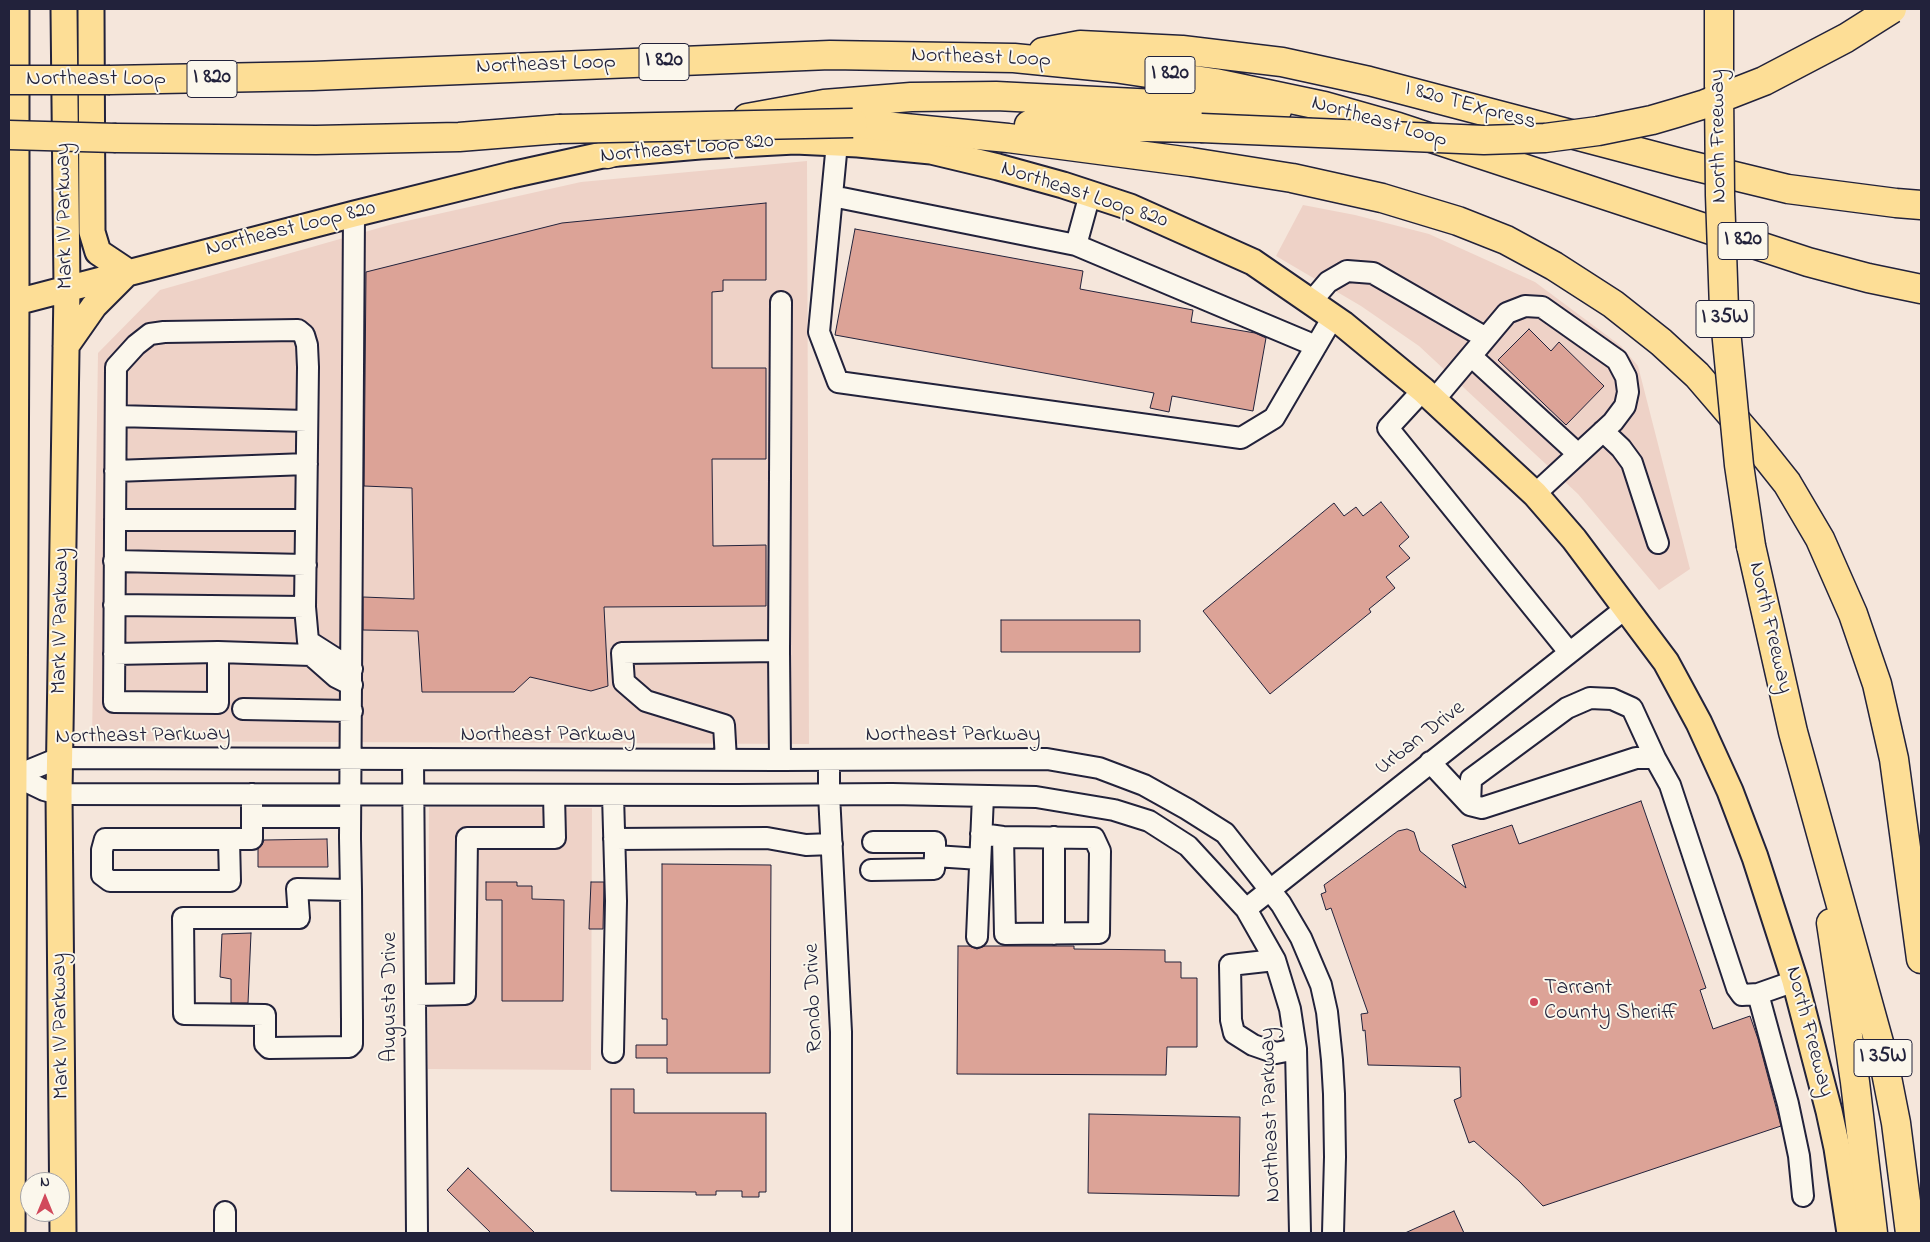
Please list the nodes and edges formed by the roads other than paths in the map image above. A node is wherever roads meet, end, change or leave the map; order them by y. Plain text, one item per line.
1 (16, 9) edge
2 (64, 9) edge
3 (92, 9) edge
4 (1719, 9) edge
5 (1892, 9) edge
6 (1014, 58) junction
7 (9, 80) edge
8 (1398, 127) junction
9 (845, 133) junction
10 (9, 135) edge
11 (607, 154) junction
12 (1090, 194) junction
13 (832, 196) junction
14 (1921, 205) edge
15 (354, 214) junction
16 (1076, 245) junction
17 (128, 272) junction
18 (67, 288) junction
19 (1921, 289) edge
20 (781, 302) dead end
21 (1311, 302) junction
22 (13, 303) edge
23 (1338, 320) junction
24 (1486, 338) junction
25 (66, 346) junction
26 (1316, 346) junction
27 (1471, 356) junction
28 (1429, 395) junction
29 (12, 400) edge
30 (116, 416) junction
31 (307, 421) junction
32 (1603, 432) junction
33 (1578, 454) junction
34 (307, 464) junction
35 (115, 472) junction
36 (1535, 494) junction
37 (115, 520) junction
38 (306, 520) junction
39 (1658, 543) dead end
40 (114, 561) junction
41 (306, 565) junction
42 (12, 579) edge
43 (114, 606) junction
44 (305, 607) junction
45 (1626, 608) junction
46 (309, 648) junction
47 (779, 651) junction
48 (218, 652) junction
49 (1569, 652) junction
50 (114, 654) junction
51 (352, 677) junction
52 (243, 709) dead end
53 (352, 711) junction
54 (60, 758) junction
55 (1655, 758) junction
56 (351, 759) junction
57 (413, 760) junction
58 (726, 760) junction
59 (780, 760) junction
60 (829, 760) junction
61 (1430, 762) junction
62 (15, 776) junction
63 (59, 794) junction
64 (252, 794) junction
65 (350, 794) junction
66 (414, 794) junction
67 (554, 794) junction
68 (829, 794) junction
69 (613, 795) junction
70 (983, 796) junction
71 (1470, 805) junction
72 (252, 817) junction
73 (350, 817) junction
74 (981, 834) junction
75 (1003, 837) junction
76 (1054, 837) junction
77 (614, 839) junction
78 (229, 840) junction
79 (873, 842) dead end
80 (832, 844) junction
81 (935, 856) junction
82 (980, 859) junction
83 (871, 870) dead end
84 (11, 886) edge
85 (1836, 886) junction
86 (1270, 889) junction
87 (351, 890) junction
88 (1246, 909) junction
89 (1054, 934) junction
90 (977, 938) dead end
91 (1921, 959) edge
92 (1275, 960) junction
93 (1795, 981) junction
94 (1758, 994) junction
95 (415, 995) junction
96 (11, 1035) edge
97 (1296, 1049) junction
98 (613, 1052) dead end
99 (1803, 1196) dead end
100 (225, 1212) dead end
101 (12, 1233) edge
102 (63, 1233) edge
103 (225, 1233) edge
104 (417, 1233) edge
105 (841, 1233) edge
106 (1300, 1233) edge
107 (1333, 1233) edge
108 (1850, 1233) edge
109 (1873, 1233) edge
110 (1910, 1233) edge

1 - 22 main road, Mark IV Parkway
2 - 18 main road, Mark IV Parkway
3 - 17 main road
4 - 85 highway, North Freeway / I 35W, bridge
5 - 9 highway, bridge
6 - 7 highway, Northeast Loop / I 820, bridge
6 - 8 highway, Northeast Loop / I 820
6 - 14 highway, I 820 TEXpress
8 - 11 highway
8 - 19 highway, Northeast Loop / I 820
9 - 10 highway, bridge
9 - 11 main road, Northeast Loop 820
9 - 12 main road, Northeast Loop 820
9 - 13 street
9 - 91 highway
11 - 15 main road, Northeast Loop 820
12 - 16 street
12 - 21 main road, Northeast Loop 820
13 - 16 street
13 - 26 street
15 - 17 main road, Northeast Loop 820
15 - 51 street
16 - 26 street
17 - 18 main road, Northeast Loop 820
17 - 25 main road
18 - 22 main road, Northeast Loop 820
18 - 25 main road, Mark IV Parkway
20 - 47 street
21 - 23 main road, Northeast Loop 820
21 - 24 street
22 - 29 main road, Mark IV Parkway
23 - 26 street
23 - 28 main road, North Freeway
24 - 27 street
24 - 32 street
25 - 54 main road, Mark IV Parkway
27 - 28 street
27 - 33 street
28 - 36 main road, North Freeway
28 - 49 street
29 - 42 main road, Mark IV Parkway
30 - 31 street
30 - 31 street
30 - 35 street
31 - 34 street
32 - 33 street
32 - 39 street
33 - 36 street
34 - 35 street
34 - 38 street
35 - 37 street
36 - 45 main road, North Freeway
37 - 38 street
37 - 40 street
38 - 41 street
40 - 41 street
40 - 43 street
41 - 44 street
42 - 62 main road, Mark IV Parkway
43 - 44 street
43 - 50 street
44 - 46 street
45 - 49 street, Urban Drive
45 - 93 main road, North Freeway
46 - 48 street
46 - 51 street
47 - 58 street
47 - 59 street
48 - 50 street
48 - 50 street
49 - 61 street, Urban Drive
51 - 53 street
52 - 53 street
53 - 56 street
54 - 56 street, Northeast Parkway
54 - 62 street, Northeast Parkway
54 - 63 main road, Mark IV Parkway
55 - 71 street
55 - 71 street
55 - 94 street
56 - 57 street, Northeast Parkway
56 - 65 street
57 - 58 street, Northeast Parkway
57 - 66 street, Augusta Drive
58 - 59 street, Northeast Parkway
59 - 60 street, Northeast Parkway
60 - 68 street, Rondo Drive
60 - 86 street, Northeast Parkway
61 - 71 street
61 - 86 street, Urban Drive
62 - 63 street, Northeast Parkway
62 - 84 main road, Mark IV Parkway
63 - 64 street, Northeast Parkway
63 - 102 main road, Mark IV Parkway
64 - 65 street, Northeast Parkway
64 - 72 street
65 - 66 street, Northeast Parkway
65 - 73 street
66 - 67 street, Northeast Parkway
66 - 95 street, Augusta Drive
67 - 69 street, Northeast Parkway
67 - 95 street
68 - 69 street, Northeast Parkway
68 - 70 street, Northeast Parkway
68 - 80 street, Rondo Drive
69 - 77 street
70 - 74 street
70 - 88 street, Northeast Parkway
72 - 73 street
72 - 78 street
73 - 87 street
74 - 75 street
74 - 82 street
75 - 76 street
75 - 89 street
76 - 89 street
76 - 89 street
77 - 80 street
77 - 98 street
78 - 78 street
79 - 81 street
80 - 105 street, Rondo Drive
81 - 82 street
81 - 83 street
82 - 90 street
84 - 96 main road, Mark IV Parkway
85 - 109 highway
85 - 110 highway, North Freeway / I 35W
86 - 88 street, Urban Drive
86 - 107 street, Northeast Parkway
87 - 87 street
88 - 92 street, Northeast Parkway
92 - 97 street, Northeast Parkway
92 - 97 street
93 - 94 street
93 - 108 main road, North Freeway
94 - 99 street
95 - 104 street, Augusta Drive
96 - 101 main road, Mark IV Parkway
97 - 106 street, Northeast Parkway
100 - 103 street

